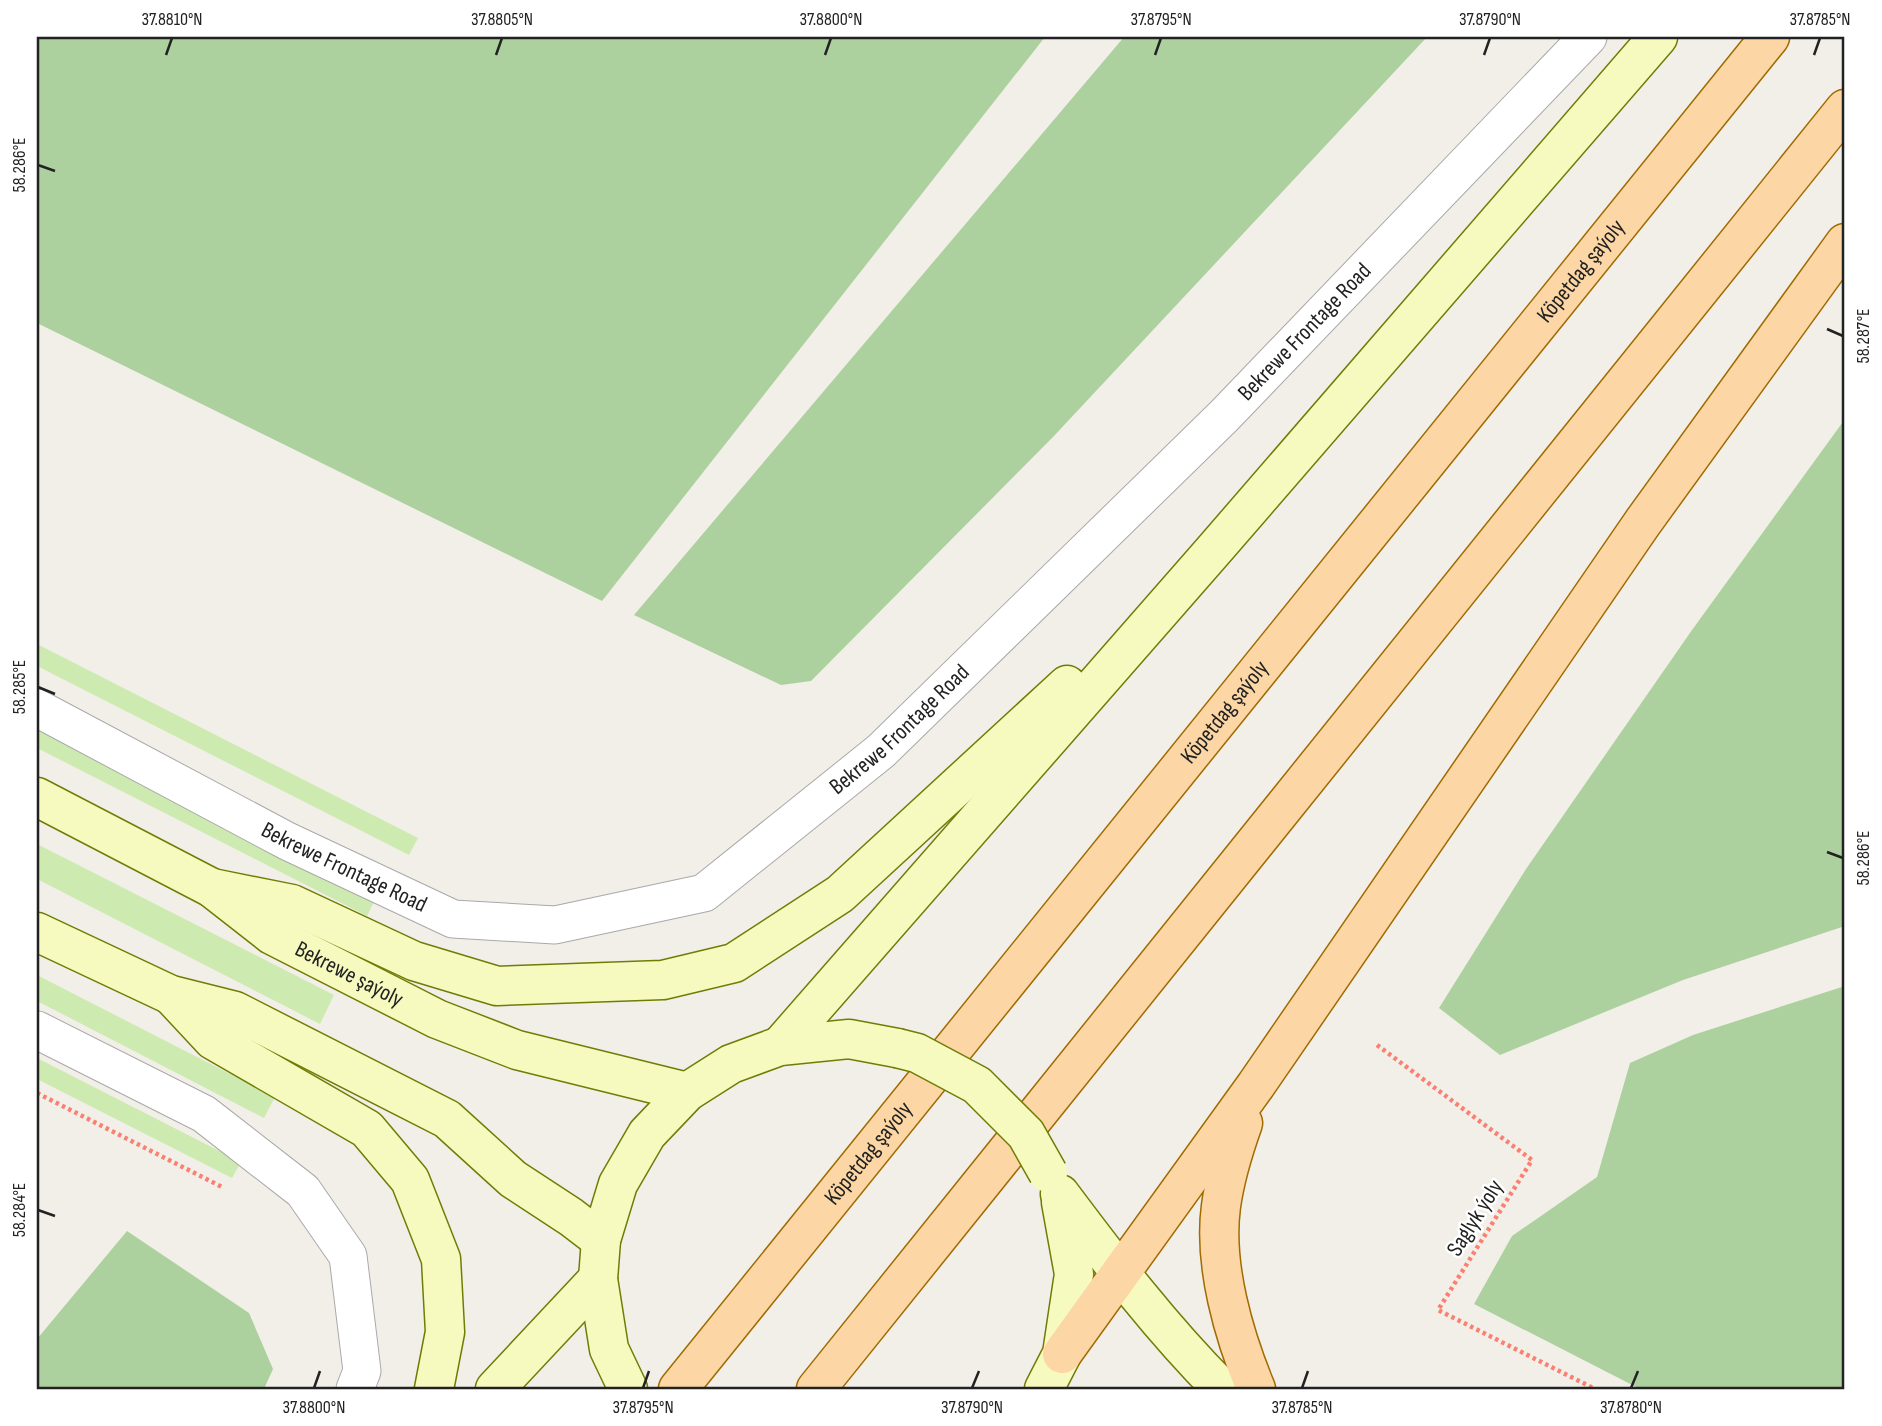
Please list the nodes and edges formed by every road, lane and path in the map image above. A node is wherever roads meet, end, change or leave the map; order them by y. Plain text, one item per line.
1 (1588, 37) edge
2 (1657, 37) edge
3 (1770, 37) edge
4 (1845, 109) edge
5 (1845, 243) edge
6 (1213, 551) junction
7 (37, 708) edge
8 (37, 797) edge
9 (212, 888) junction
10 (43, 938) edge
11 (171, 995) junction
12 (37, 1030) edge
13 (780, 1045) junction
14 (1377, 1045) dead end
15 (1256, 1085) junction
16 (687, 1092) junction
17 (37, 1093) edge
18 (1054, 1184) junction
19 (223, 1188) dead end
20 (601, 1240) junction
21 (1120, 1275) junction
22 (598, 1279) junction
23 (1062, 1354) junction
24 (359, 1380) edge
25 (626, 1386) edge
26 (434, 1389) edge
27 (495, 1389) edge
28 (678, 1389) edge
29 (816, 1389) edge
30 (1044, 1389) edge
31 (1222, 1389) edge
32 (1256, 1389) edge
33 (1594, 1389) edge

1 - 7 street, Bekrewe Frontage Road
2 - 6 main road
3 - 28 main road, Köpetdag şaýoly
4 - 29 main road
5 - 15 main road
6 - 9 main road
6 - 13 main road
8 - 9 main road, Bekrewe şaýoly
9 - 16 main road, Bekrewe şaýoly
10 - 11 main road
11 - 20 main road
11 - 26 main road
12 - 24 street
13 - 16 main road
13 - 18 main road, bridge
14 - 33 path, Saglyk ýoly
15 - 21 main road
15 - 32 main road
16 - 20 main road
17 - 19 path
18 - 21 main road
18 - 23 main road
20 - 22 main road
21 - 23 main road
21 - 31 main road
22 - 25 main road
22 - 27 main road
23 - 30 main road

